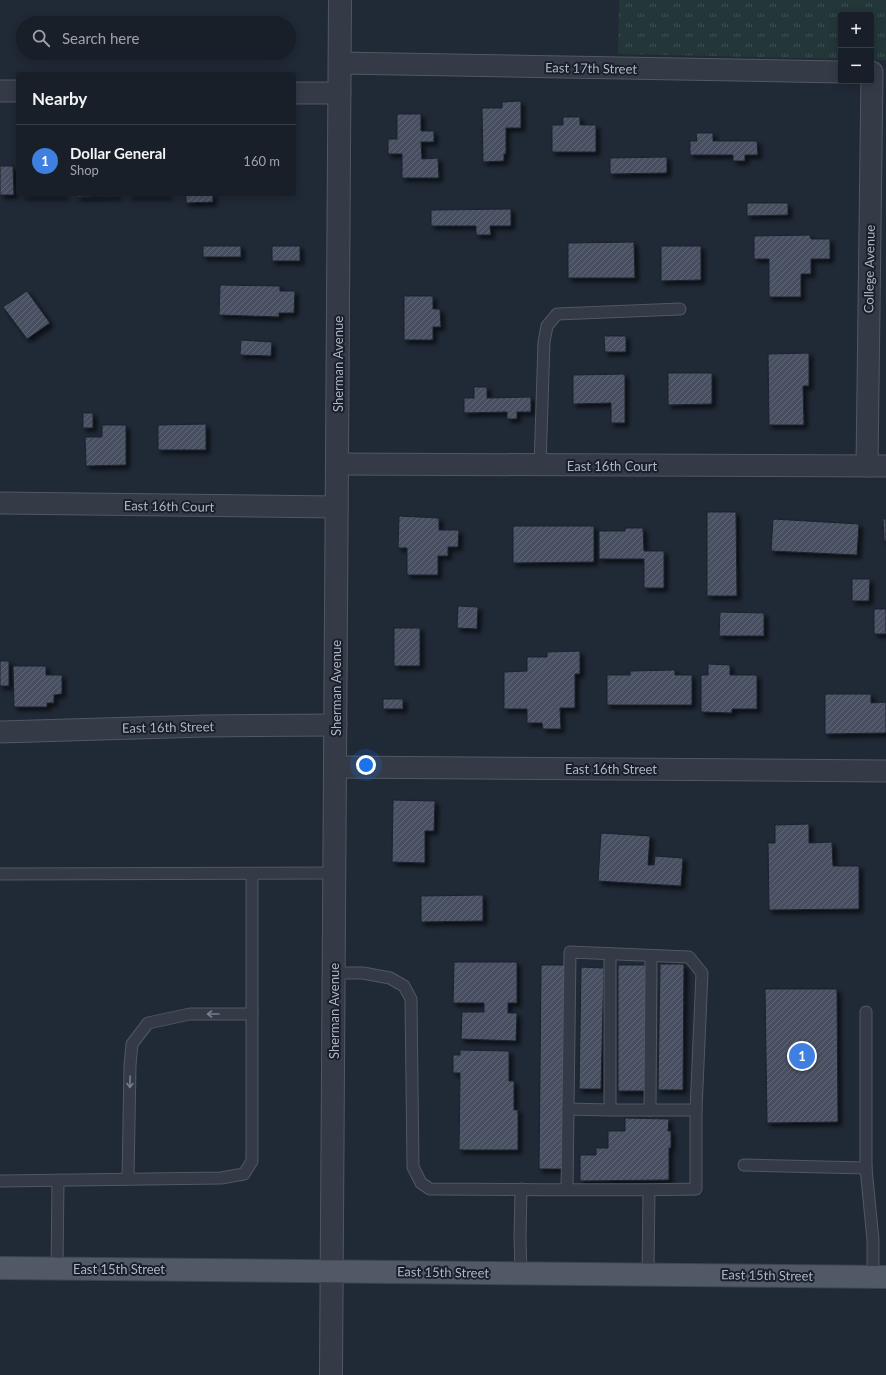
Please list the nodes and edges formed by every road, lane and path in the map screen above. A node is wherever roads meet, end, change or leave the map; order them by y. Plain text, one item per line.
1 (340, 0) edge
2 (340, 63) junction
3 (838, 72) edge
4 (876, 73) edge
5 (0, 91) edge
6 (16, 91) edge
7 (296, 93) edge
8 (340, 93) junction
9 (680, 309) dead end
10 (338, 464) junction
11 (540, 466) junction
12 (876, 466) edge
13 (0, 503) edge
14 (338, 507) junction
15 (336, 725) junction
16 (0, 732) edge
17 (335, 767) junction
18 (886, 771) edge
19 (0, 874) edge
20 (252, 874) junction
21 (334, 874) junction
22 (610, 954) junction
23 (651, 956) junction
24 (334, 974) junction
25 (866, 1012) dead end
26 (252, 1014) junction
27 (568, 1109) junction
28 (610, 1110) junction
29 (650, 1110) junction
30 (696, 1110) junction
31 (744, 1165) dead end
32 (866, 1168) junction
33 (128, 1179) junction
34 (58, 1180) junction
35 (0, 1181) edge
36 (521, 1189) junction
37 (567, 1190) junction
38 (649, 1190) junction
39 (0, 1268) edge
40 (57, 1269) junction
41 (332, 1271) junction
42 (521, 1273) junction
43 (648, 1274) junction
44 (879, 1276) edge
45 (331, 1375) edge

1 - 2 street, Sherman Avenue
2 - 3 street, East 17th Street
2 - 8 street, Sherman Avenue
4 - 12 street, College Avenue
5 - 6 street
7 - 8 street
8 - 10 street, Sherman Avenue
9 - 11 lane
10 - 11 street, East 16th Court
10 - 14 street, Sherman Avenue
11 - 12 street, East 16th Court
13 - 14 street, East 16th Court
14 - 15 street, Sherman Avenue
15 - 16 street, East 16th Street
15 - 17 street, Sherman Avenue
17 - 18 street, East 16th Street
17 - 21 street, Sherman Avenue
19 - 20 lane
20 - 21 lane
20 - 26 lane
21 - 24 street, Sherman Avenue
22 - 23 lane
22 - 27 lane
22 - 28 lane
23 - 29 lane
23 - 30 lane
24 - 36 lane
24 - 41 street, Sherman Avenue
25 - 32 lane
26 -> 33 lane
26 - 33 lane
27 - 28 lane
27 - 37 lane
28 - 29 lane
29 - 30 lane
30 - 38 lane
31 - 32 lane
32 - 44 lane
33 - 34 lane
34 - 35 lane
34 - 40 lane
36 - 37 lane
36 - 42 lane
37 - 38 lane
38 - 43 lane
39 - 40 main road, East 15th Street
40 - 41 main road, East 15th Street
41 - 42 main road, East 15th Street
41 - 45 street, Sherman Avenue
42 - 43 main road, East 15th Street
43 - 44 main road, East 15th Street

